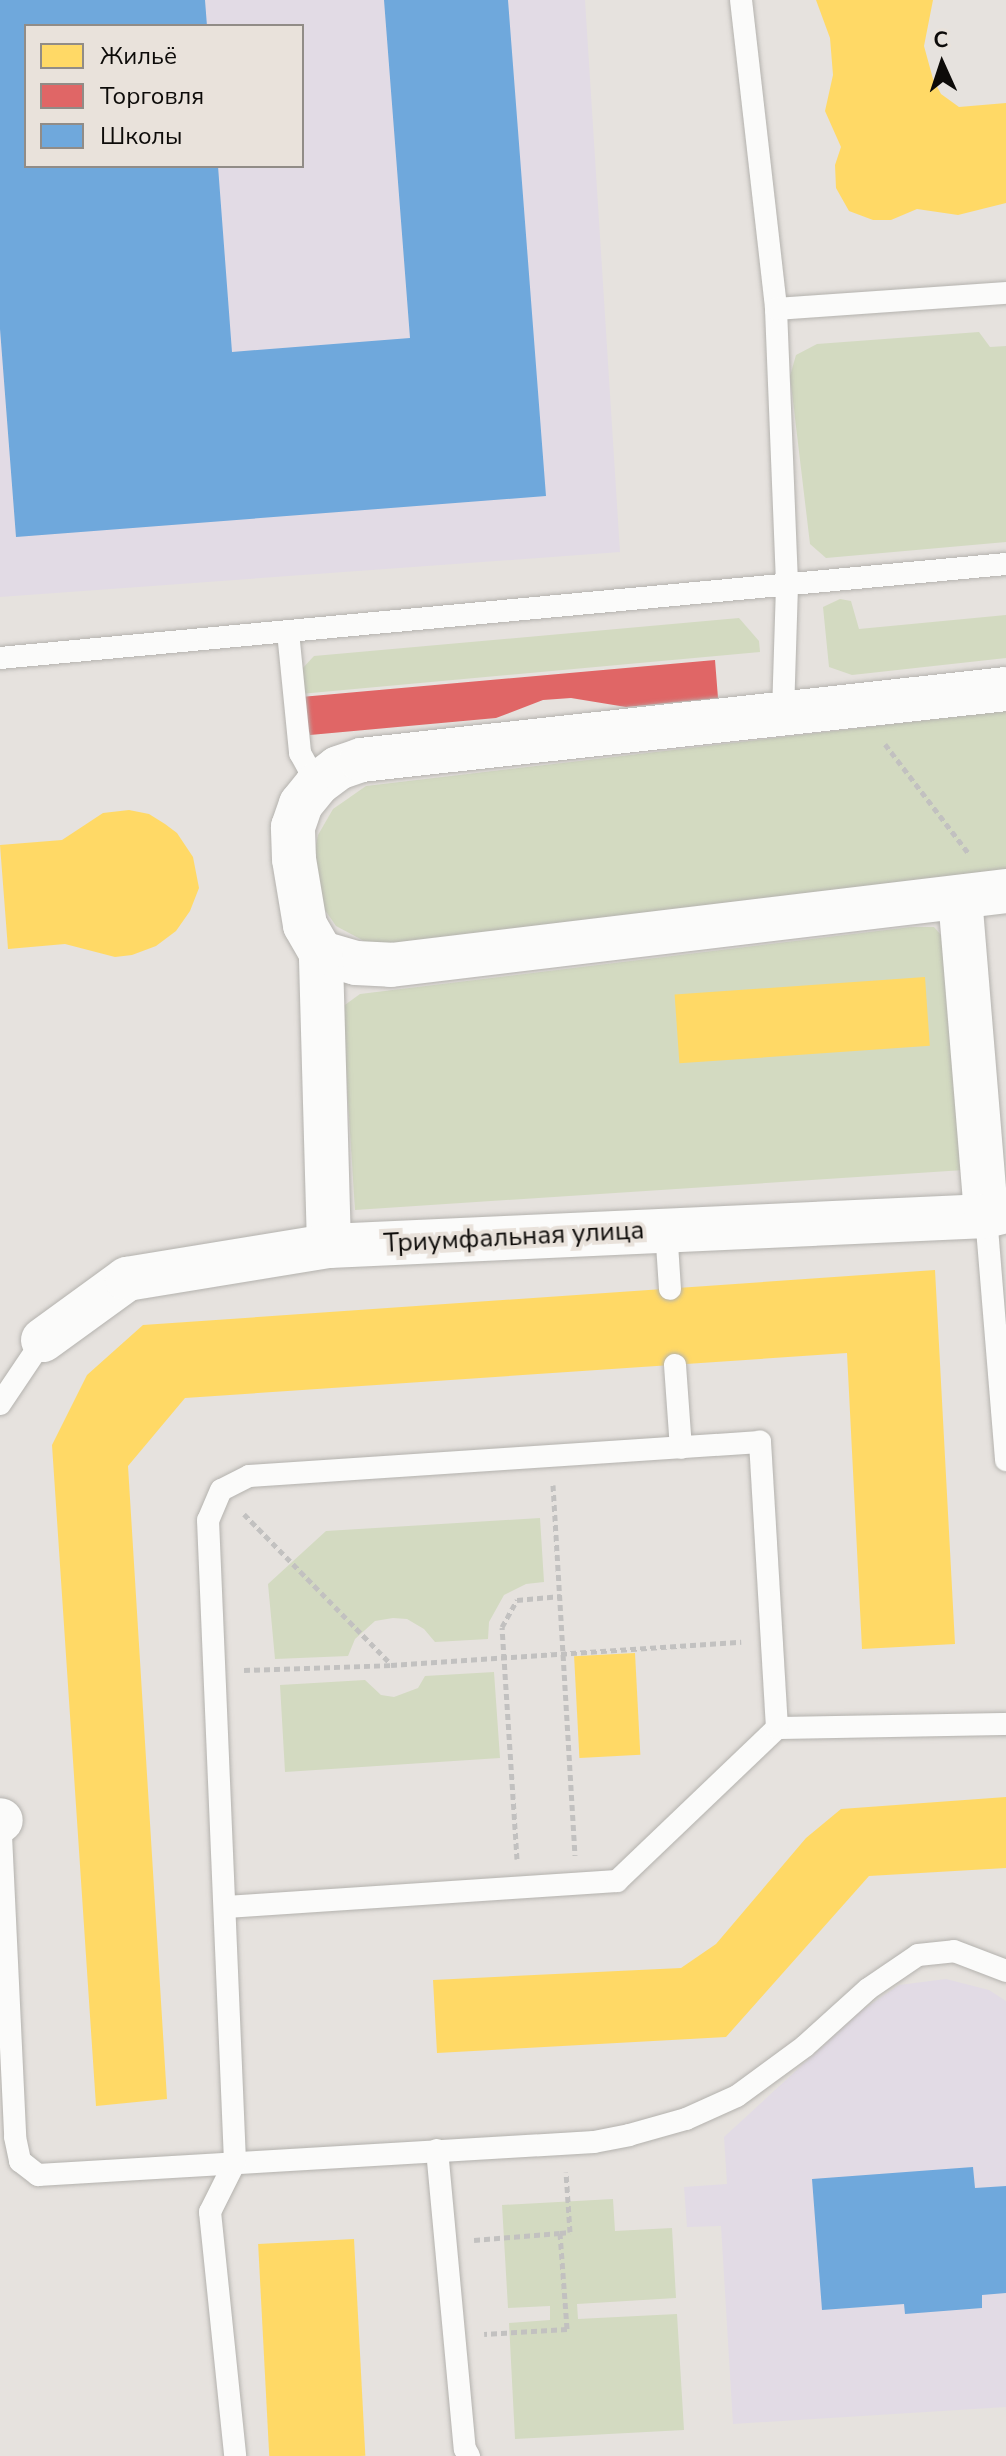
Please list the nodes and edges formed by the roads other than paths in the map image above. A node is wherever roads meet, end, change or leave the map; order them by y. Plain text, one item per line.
1 (741, 0) edge
2 (1006, 293) edge
3 (776, 309) junction
4 (1006, 564) edge
5 (787, 586) junction
6 (288, 632) junction
7 (0, 658) edge
8 (1006, 689) edge
9 (783, 713) junction
10 (317, 784) junction
11 (988, 893) edge
12 (321, 953) junction
13 (996, 1213) edge
14 (666, 1229) junction
15 (329, 1246) junction
16 (670, 1289) dead end
17 (43, 1340) joint
18 (675, 1365) dead end
19 (0, 1404) edge
20 (681, 1448) junction
21 (1006, 1460) edge
22 (1006, 1724) edge
23 (777, 1728) junction
24 (0, 1805) edge
25 (0, 1820) edge
26 (226, 1907) junction
27 (1006, 1971) edge
28 (437, 2150) junction
29 (235, 2162) junction
30 (235, 2456) edge
31 (469, 2456) edge

1 - 3 lane
2 - 3 lane
3 - 5 lane
4 - 5 lane
5 - 6 lane
5 - 9 lane
6 - 7 lane
6 - 10 lane
8 - 9 street
9 - 10 street
10 - 12 street
11 - 12 street
11 - 13 street
12 - 15 street
13 - 14 street, Триумфальная улица
13 - 21 lane
14 - 15 street, Триумфальная улица
14 - 16 lane
15 - 17 street, Триумфальная улица
17 - 19 lane
18 - 20 lane
20 - 23 lane
20 - 26 lane
22 - 23 lane
23 - 26 lane
24 - 25 lane
25 - 29 lane
26 - 29 lane
27 - 28 lane
28 - 29 lane
28 - 31 lane
29 - 30 lane

